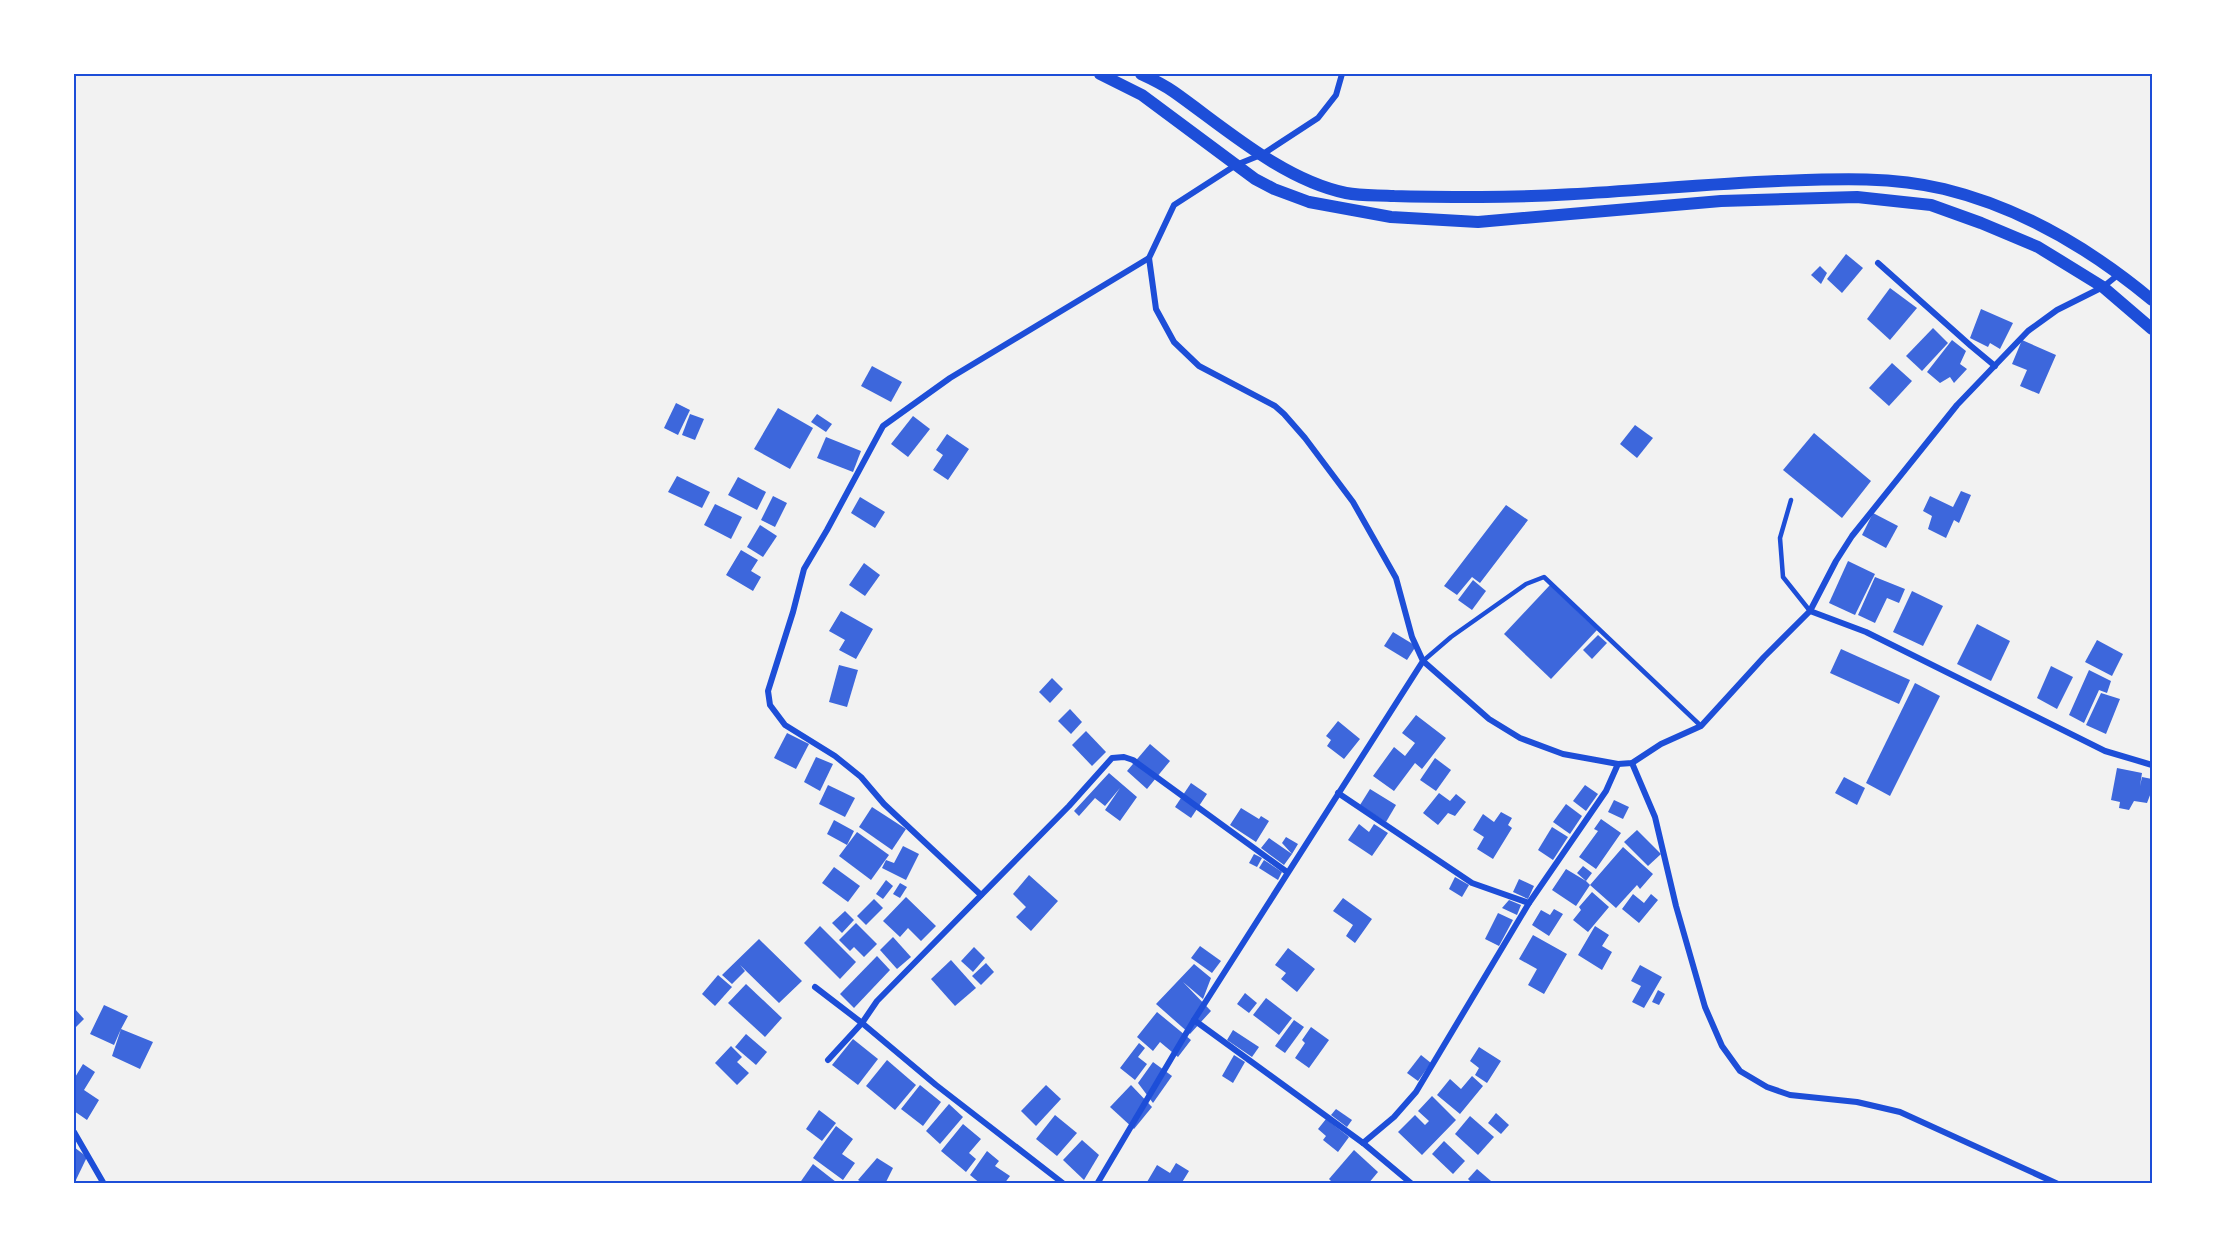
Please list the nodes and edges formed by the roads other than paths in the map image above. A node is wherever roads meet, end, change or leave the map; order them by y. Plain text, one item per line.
1 (1100, 74) edge
2 (1141, 74) edge
3 (1342, 74) edge
4 (1263, 154) junction
5 (1236, 165) junction
6 (1149, 258) junction
7 (1878, 263) dead end
8 (2120, 273) junction
9 (2103, 287) junction
10 (2152, 300) edge
11 (2152, 329) edge
12 (1995, 366) junction
13 (1791, 500) dead end
14 (1810, 611) junction
15 (1423, 661) junction
16 (1701, 726) junction
17 (1632, 763) junction
18 (1618, 764) junction
19 (2152, 765) edge
20 (1338, 793) junction
21 (1287, 872) junction
22 (981, 895) junction
23 (1529, 903) junction
24 (815, 987) dead end
25 (1194, 1020) junction
26 (862, 1023) junction
27 (828, 1060) dead end
28 (74, 1132) edge
29 (1363, 1143) junction
30 (104, 1184) edge
31 (1064, 1184) edge
32 (1097, 1184) edge
33 (1412, 1184) edge
34 (2058, 1184) edge

1 - 5 main road
2 - 4 main road
3 - 4 street
4 - 5 street
4 - 8 main road
5 - 6 street
5 - 9 main road
6 - 15 street
6 - 22 street
7 - 12 street
8 - 9 street
8 - 10 main road
9 - 11 main road
9 - 12 street
12 - 14 street
13 - 14 lane
14 - 16 street
14 - 19 street
15 - 16 lane
15 - 18 street
15 - 20 street
16 - 17 street
17 - 18 street
17 - 34 street
18 - 23 street
20 - 21 street
20 - 23 street
21 - 22 street
21 - 25 street
22 - 26 street
23 - 29 street
24 - 26 street
25 - 29 street
25 - 32 street
26 - 27 street
26 - 31 street
28 - 30 street
29 - 33 street

